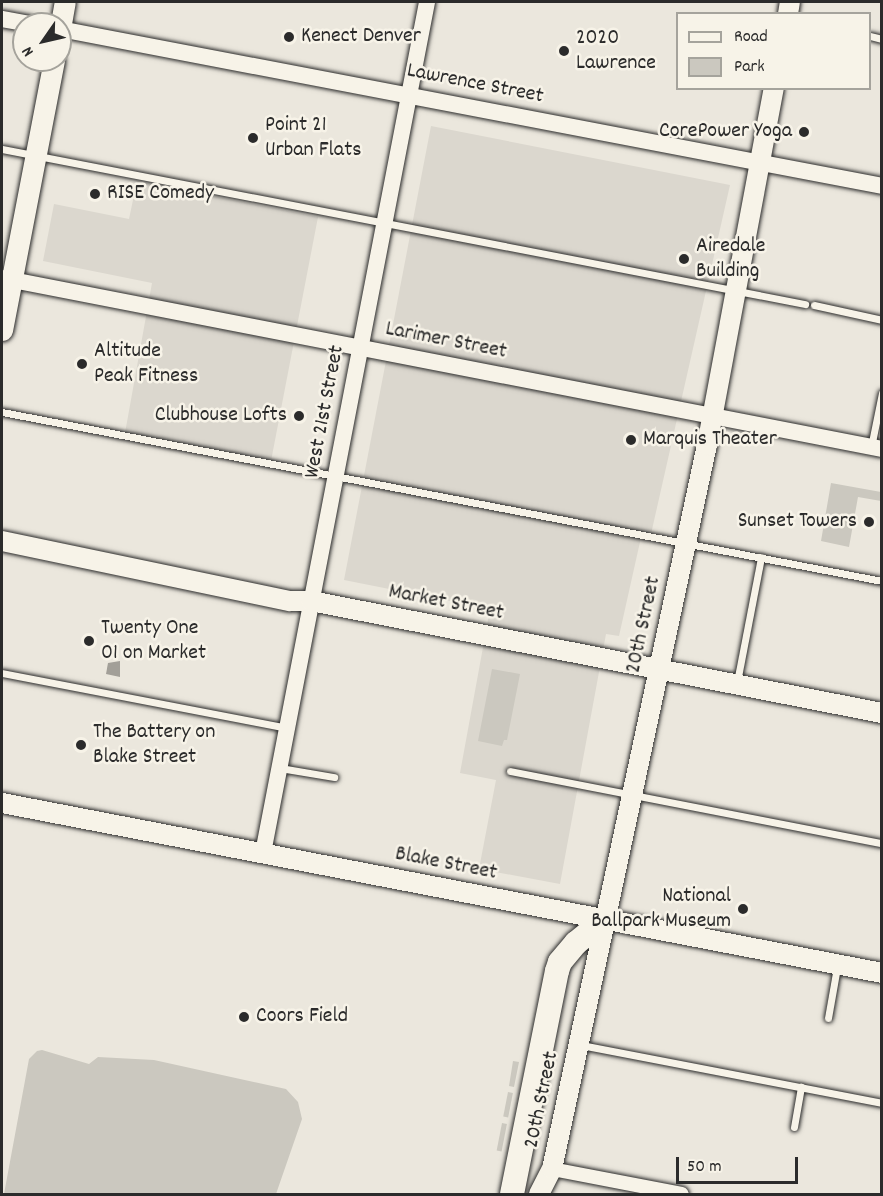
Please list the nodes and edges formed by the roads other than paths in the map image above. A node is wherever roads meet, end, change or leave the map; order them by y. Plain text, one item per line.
1 (428, 2) edge
2 (72, 31) edge
3 (52, 72) edge
4 (774, 90) edge
5 (410, 94) junction
6 (2, 149) edge
7 (36, 155) junction
8 (760, 162) junction
9 (882, 186) edge
10 (384, 223) junction
11 (7, 279) edge
12 (737, 290) junction
13 (882, 320) edge
14 (2, 330) edge
15 (360, 347) junction
16 (882, 393) edge
17 (2, 412) edge
18 (714, 416) junction
19 (876, 448) edge
20 (336, 476) junction
21 (2, 541) edge
22 (686, 543) junction
23 (761, 557) junction
24 (882, 581) edge
25 (311, 601) junction
26 (659, 670) junction
27 (2, 673) edge
28 (736, 685) junction
29 (882, 713) edge
30 (287, 728) junction
31 (279, 768) junction
32 (510, 771) dead end
33 (334, 777) dead end
34 (632, 795) junction
35 (2, 803) edge
36 (882, 843) edge
37 (263, 853) junction
38 (606, 919) junction
39 (838, 964) junction
40 (882, 972) edge
41 (828, 1018) dead end
42 (579, 1044) junction
43 (801, 1087) junction
44 (882, 1103) edge
45 (794, 1127) dead end
46 (552, 1169) junction
47 (512, 1194) edge
48 (539, 1194) edge
49 (553, 1194) edge
50 (682, 1194) edge

1 - 5 street, West 21st Street
2 - 5 street, Lawrence Street
3 - 7 main road
4 - 8 main road, 20th Street
5 - 8 street, Lawrence Street
5 - 10 street, West 21st Street
6 - 7 lane
7 - 10 lane
7 - 11 main road
8 - 9 street, Lawrence Street
8 - 12 main road, 20th Street
10 - 12 lane
10 - 15 street, West 21st Street
11 - 14 main road
11 - 15 street, Larimer Street
12 - 13 lane
12 - 18 main road, 20th Street
15 - 18 street, Larimer Street
15 - 20 street, West 21st Street
16 - 19 lane
17 - 20 lane
18 - 19 street, Larimer Street
18 - 22 main road, 20th Street
20 - 22 lane
20 - 25 street, West 21st Street
21 - 25 main road, Market Street
22 - 23 lane
22 - 26 main road, 20th Street
23 - 24 lane
23 - 28 lane
25 - 26 main road, Market Street
25 - 30 street, West 21st Street
26 - 28 main road, Market Street
26 - 34 main road, 20th Street
27 - 30 lane
28 - 29 main road, Market Street
30 - 31 street, West 21st Street
31 - 33 lane
31 - 37 street, West 21st Street
32 - 34 lane
34 - 36 lane
34 - 38 main road, 20th Street
35 - 37 main road, Blake Street
37 - 38 main road, Blake Street
38 - 39 main road, Blake Street
38 - 42 main road, 20th Street
38 - 47 highway
39 - 40 main road, Blake Street
39 - 41 lane
42 - 43 lane
42 - 46 main road, 20th Street
43 - 44 lane
43 - 45 lane
46 - 48 main road, 20th Street
46 - 49 main road, 20th Street
46 - 50 street

